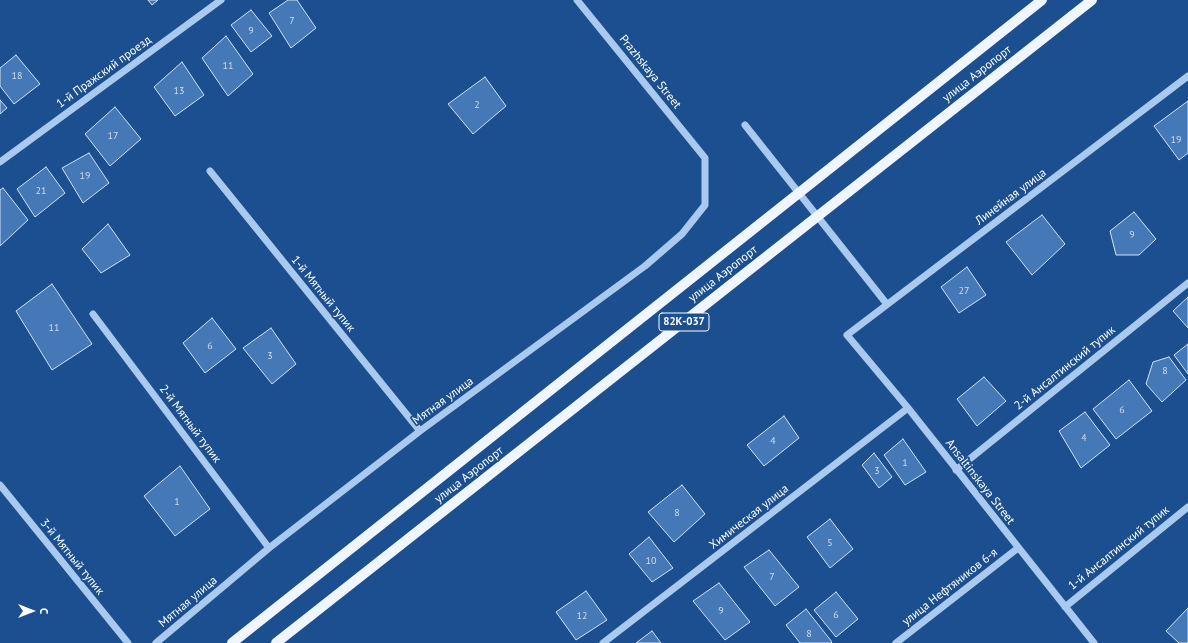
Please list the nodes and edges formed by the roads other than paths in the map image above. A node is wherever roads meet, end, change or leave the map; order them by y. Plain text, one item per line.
1 (221, 0) edge
2 (577, 0) edge
3 (1042, 0) edge
4 (1092, 0) edge
5 (1188, 76) edge
6 (745, 125) dead end
7 (705, 158) joint
8 (0, 162) edge
9 (210, 172) dead end
10 (1188, 283) edge
11 (886, 303) dead end
12 (93, 314) dead end
13 (847, 335) joint
14 (908, 408) junction
15 (420, 431) junction
16 (956, 470) junction
17 (0, 485) edge
18 (1188, 507) edge
19 (269, 548) junction
20 (1018, 548) junction
21 (1065, 607) junction
22 (128, 643) edge
23 (156, 643) edge
24 (232, 643) edge
25 (276, 643) edge
26 (603, 643) edge
27 (896, 643) edge
28 (1094, 643) edge

1 - 8 street, 1-й Пражский проезд
2 - 7 street, Prazhskaya Street
3 - 24 main road, улица Аэропорт
4 - 25 main road, улица Аэропорт / 82К-037
5 - 13 street, Линейная улица
6 - 11 street
7 - 15 street, Мятная улица
9 - 15 street, 1-й Мятный тупик
10 - 16 street, 2-й Ансалтинский тупик
12 - 19 street, 2-й Мятный тупик
13 - 14 street, Ansaltinskaya Street
14 - 16 street, Ansaltinskaya Street
14 - 26 street, Химическая улица
15 - 19 street, Мятная улица
16 - 20 street, Ansaltinskaya Street
17 - 22 street, 3-й Мятный тупик
18 - 21 street, 1-й Ансалтинский тупик
19 - 23 street, Мятная улица
20 - 21 street, Ansaltinskaya Street
20 - 27 street, улица Нефтяников 6-я
21 - 28 street, Ansaltinskaya Street

